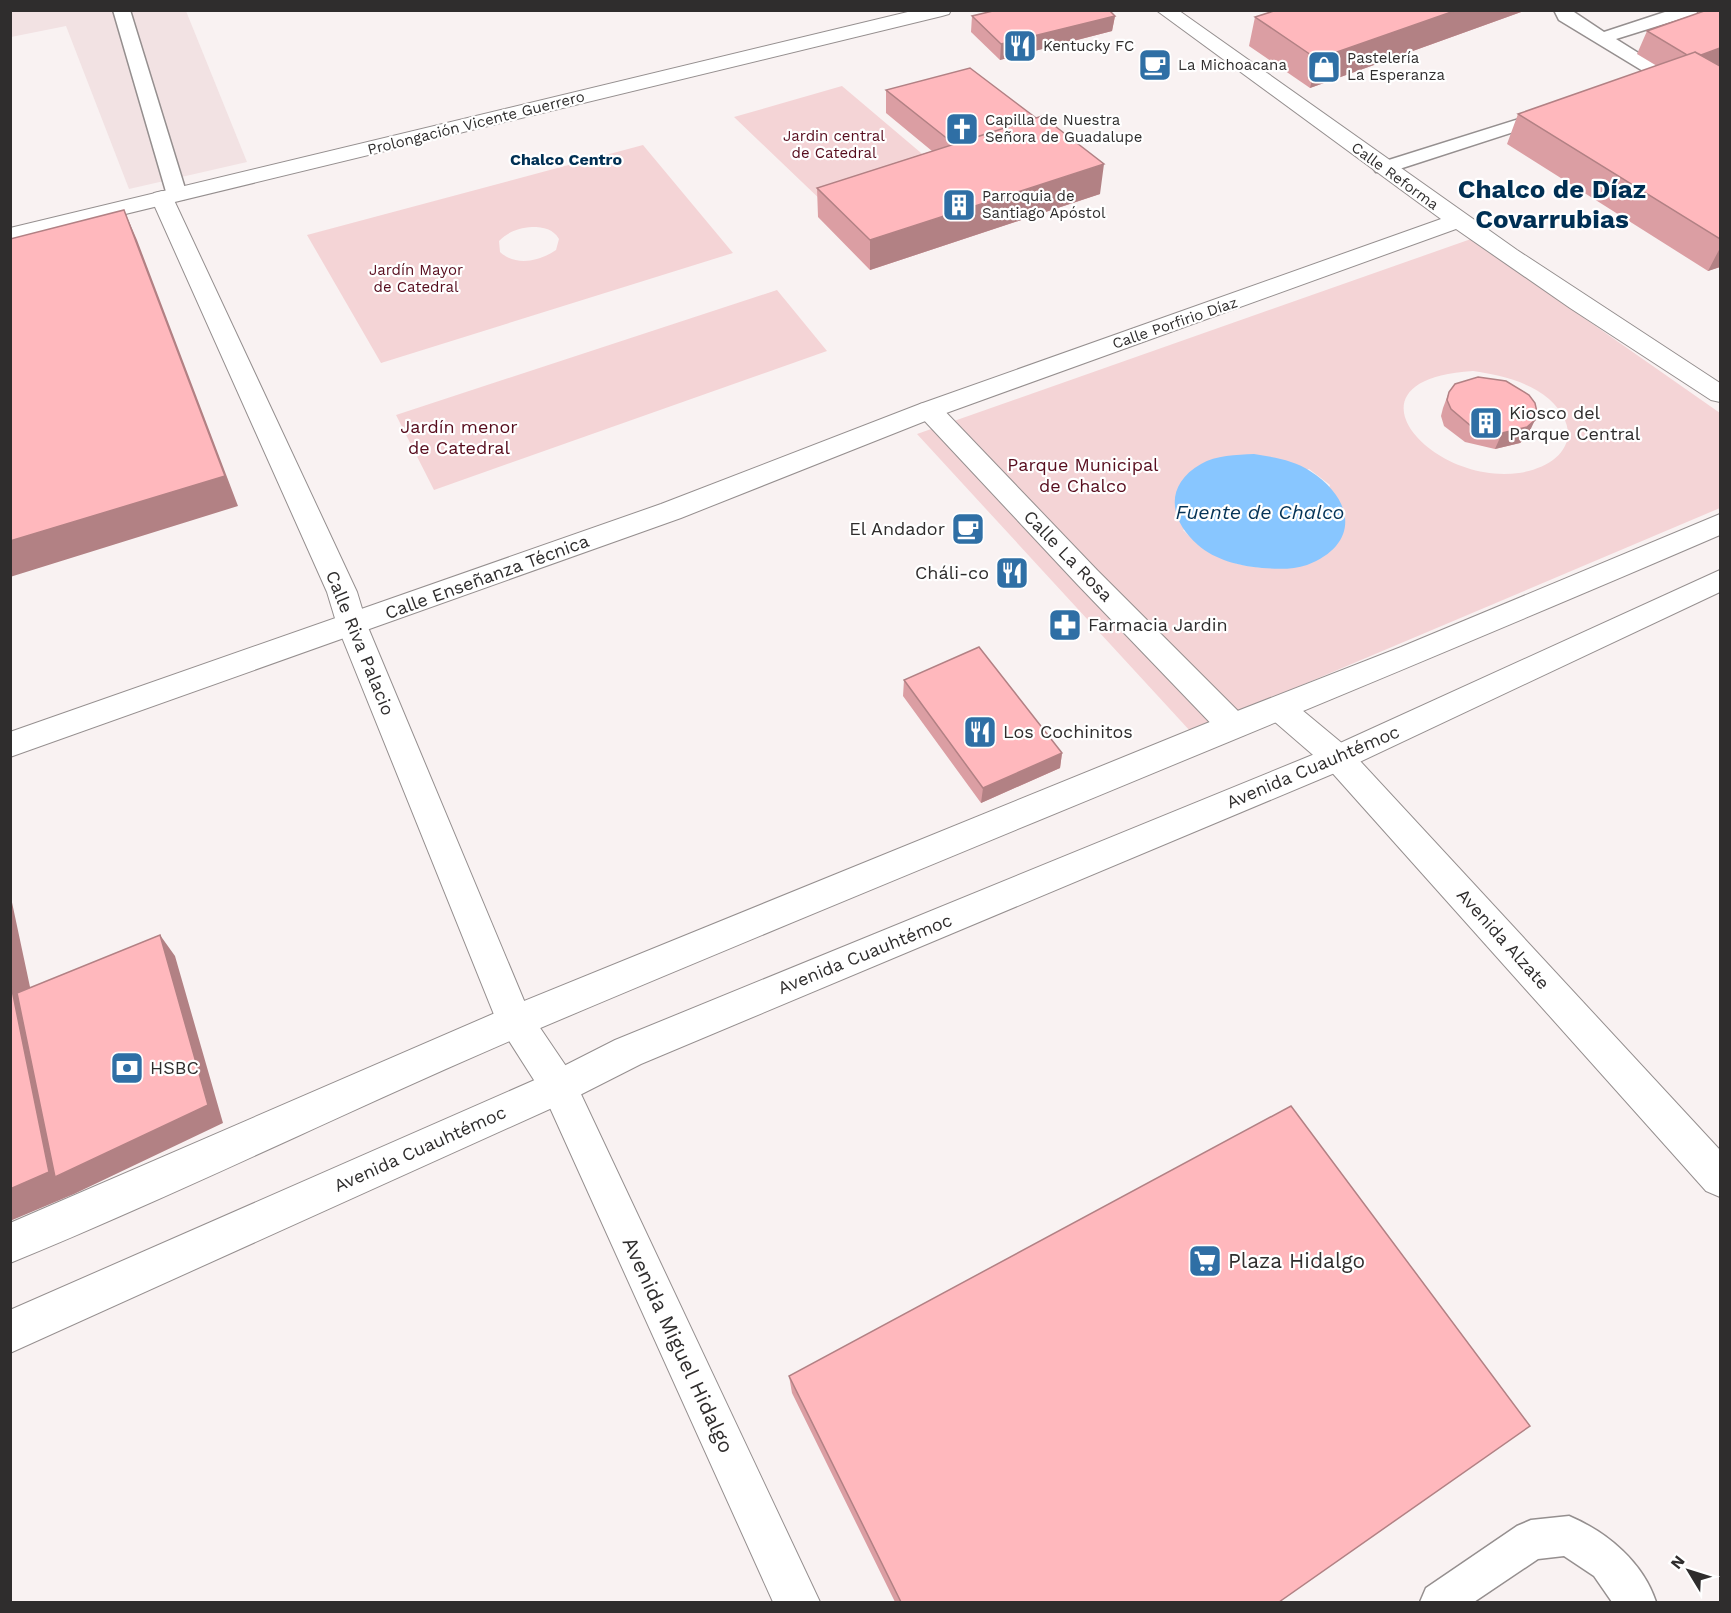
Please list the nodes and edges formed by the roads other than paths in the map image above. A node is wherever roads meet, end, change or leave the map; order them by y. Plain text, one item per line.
1 (121, 10) edge
2 (942, 10) edge
3 (1165, 10) edge
4 (1562, 10) edge
5 (1690, 10) edge
6 (1602, 38) junction
7 (1607, 97) edge
8 (1573, 107) edge
9 (1383, 168) junction
10 (170, 197) junction
11 (1457, 221) junction
12 (10, 235) edge
13 (1720, 394) edge
14 (929, 410) junction
15 (892, 425) joint
16 (1720, 524) edge
17 (1720, 580) edge
18 (351, 625) junction
19 (1279, 708) junction
20 (1233, 726) junction
21 (10, 745) edge
22 (1338, 758) junction
23 (515, 1022) junction
24 (559, 1087) junction
25 (1720, 1178) edge
26 (10, 1243) edge
27 (10, 1332) edge
28 (797, 1602) edge
29 (1440, 1602) edge
30 (1636, 1602) edge

1 - 10 lane
2 - 10 street, Prolongación Vicente Guerrero
3 - 9 street, Calle Reforma
4 - 6 lane
5 - 6 lane
6 - 7 lane
8 - 9 lane
9 - 11 street, Calle Reforma
10 - 12 street, Prolongación Vicente Guerrero
10 - 18 street, Calle Riva Palacio
11 - 13 street, Calle Reforma
11 - 14 street, Calle Porfirio Díaz
14 - 15 street, Calle Porfirio Díaz
14 - 20 street, Calle La Rosa
15 - 18 street, Calle Enseñanza Técnica
16 - 19 street
17 - 22 street, Avenida Cuauhtémoc
18 - 21 street, Calle Enseñanza Técnica
18 - 23 street, Calle Riva Palacio
19 - 20 street
19 - 22 street, Avenida Alzate
20 - 23 street
22 - 24 street, Avenida Cuauhtémoc
22 - 25 street, Avenida Alzate
23 - 24 street, Calle Riva Palacio
23 - 26 street
24 - 27 street, Avenida Cuauhtémoc
24 - 28 street, Avenida Miguel Hidalgo
29 - 30 lane

